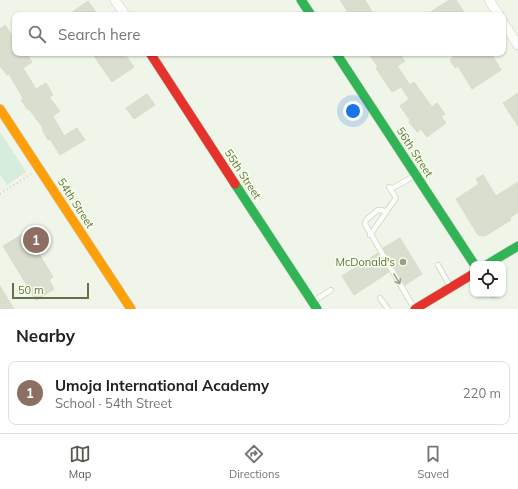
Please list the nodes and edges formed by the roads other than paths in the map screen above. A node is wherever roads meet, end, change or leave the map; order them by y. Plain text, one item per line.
1 (115, 0) edge
2 (301, 0) edge
3 (489, 0) edge
4 (123, 12) edge
5 (309, 12) edge
6 (496, 12) edge
7 (506, 27) edge
8 (518, 45) edge
9 (152, 56) edge
10 (338, 56) edge
11 (0, 109) edge
12 (416, 175) junction
13 (386, 211) junction
14 (370, 235) junction
15 (518, 246) edge
16 (472, 261) edge
17 (493, 261) edge
18 (438, 265) dead end
19 (470, 276) edge
20 (451, 287) junction
21 (331, 290) dead end
22 (380, 298) dead end
23 (314, 307) edge
24 (131, 309) edge
25 (388, 309) edge
26 (415, 309) edge

1 - 4 street
2 - 5 street
3 - 6 street
7 - 8 street
9 - 23 street, 55th Street
10 - 12 street, 56th Street
11 - 24 street, 54th Street
12 - 13 lane
12 - 16 street, 56th Street
13 - 14 lane
13 - 14 lane
14 -> 26 lane
15 - 17 street
18 - 20 lane
19 - 20 street
20 - 26 street
21 - 23 lane
22 - 25 lane

